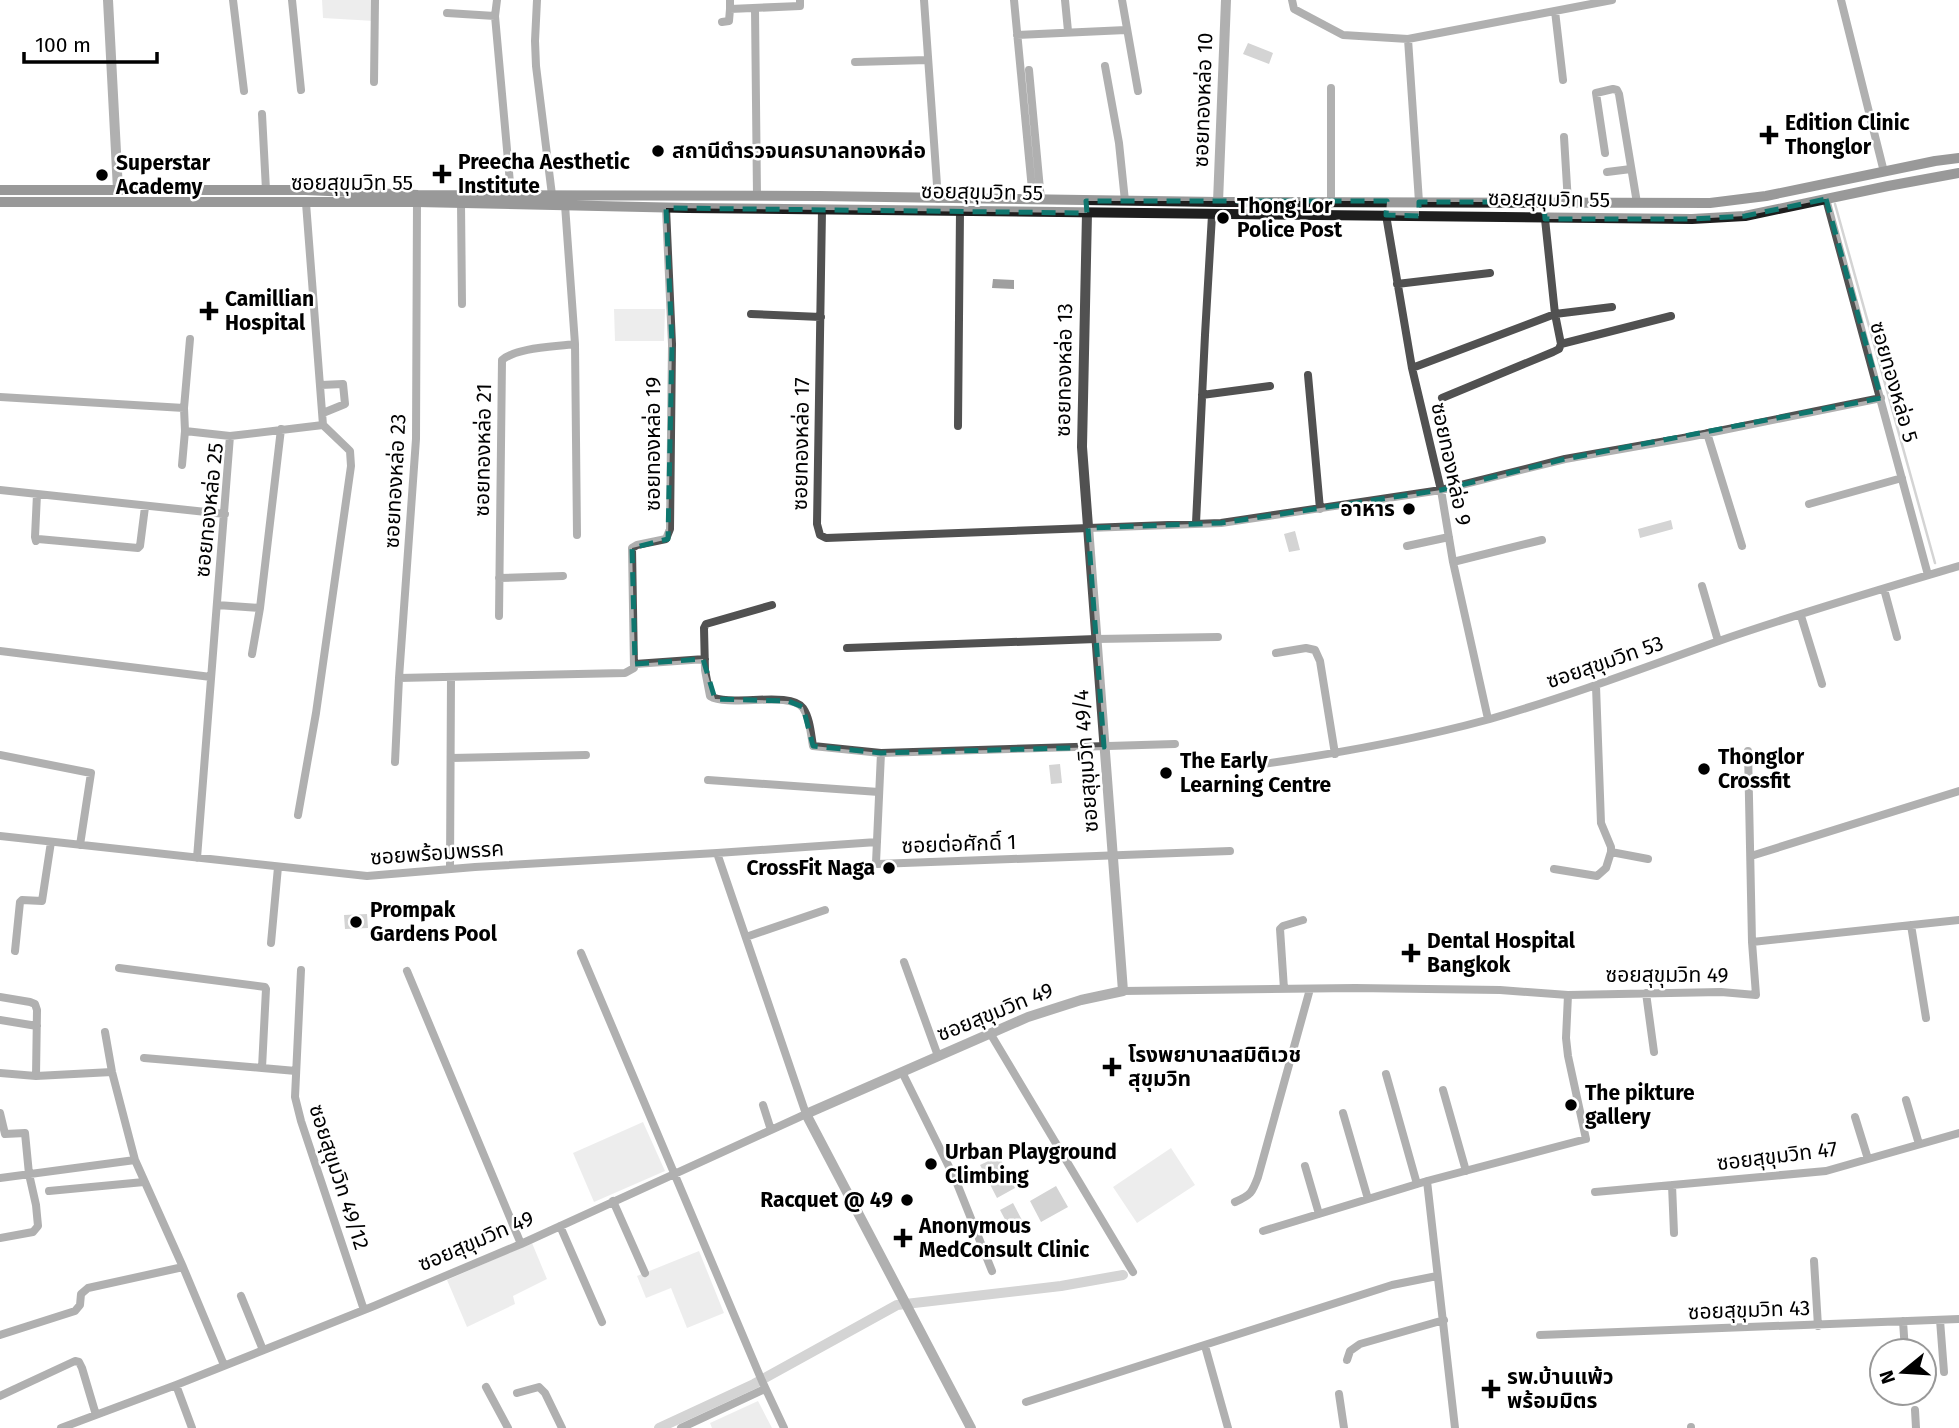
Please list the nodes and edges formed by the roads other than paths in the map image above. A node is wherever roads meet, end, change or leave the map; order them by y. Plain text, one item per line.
1 (108, 0) edge
2 (233, 0) edge
3 (292, 0) edge
4 (375, 0) edge
5 (497, 0) edge
6 (537, 0) edge
7 (800, 0) edge
8 (924, 0) edge
9 (1014, 0) edge
10 (1065, 0) edge
11 (1122, 0) edge
12 (1226, 0) edge
13 (1292, 0) edge
14 (1612, 0) edge
15 (1841, 0) edge
16 (730, 5) edge
17 (755, 9) junction
18 (1555, 11) junction
19 (447, 13) dead end
20 (495, 16) junction
21 (722, 22) dead end
22 (1126, 30) junction
23 (1068, 32) junction
24 (1017, 35) junction
25 (1408, 39) junction
26 (928, 60) junction
27 (855, 62) dead end
28 (1105, 66) dead end
29 (1029, 70) dead end
30 (1563, 80) dead end
31 (374, 82) dead end
32 (1331, 88) dead end
33 (300, 90) dead end
34 (1139, 91) dead end
35 (244, 92) dead end
36 (262, 114) dead end
37 (1564, 137) dead end
38 (1605, 153) dead end
39 (1959, 158) edge
40 (1631, 169) junction
41 (1607, 172) dead end
42 (1884, 172) junction
43 (1959, 173) edge
44 (1823, 185) junction
45 (1888, 186) junction
46 (0, 190) edge
47 (118, 190) junction
48 (180, 190) junction
49 (192, 190) junction
50 (266, 190) junction
51 (306, 190) junction
52 (552, 195) junction
53 (757, 196) junction
54 (821, 196) junction
55 (417, 198) junction
56 (511, 199) junction
57 (1826, 199) junction
58 (565, 200) junction
59 (1037, 200) junction
60 (1125, 201) junction
61 (1331, 201) junction
62 (1387, 201) junction
63 (0, 202) edge
64 (306, 202) junction
65 (666, 202) junction
66 (1219, 202) junction
67 (1419, 202) junction
68 (1544, 202) junction
69 (1567, 202) junction
70 (186, 203) junction
71 (461, 203) junction
72 (1637, 203) junction
73 (938, 205) junction
74 (961, 205) junction
75 (1086, 207) junction
76 (757, 209) junction
77 (822, 210) junction
78 (1212, 215) junction
79 (1386, 215) junction
80 (1419, 216) junction
81 (1545, 219) junction
82 (1569, 219) junction
83 (1489, 273) dead end
84 (1397, 284) junction
85 (462, 304) dead end
86 (1612, 307) dead end
87 (751, 314) dead end
88 (1555, 314) junction
89 (1671, 316) dead end
90 (821, 317) junction
91 (190, 339) dead end
92 (575, 344) junction
93 (1561, 344) junction
94 (1412, 368) junction
95 (1308, 375) dead end
96 (321, 385) junction
97 (1270, 386) dead end
98 (1202, 395) junction
99 (0, 397) edge
100 (1442, 398) dead end
101 (1881, 398) junction
102 (184, 408) junction
103 (323, 412) junction
104 (323, 425) junction
105 (958, 426) dead end
106 (281, 429) junction
107 (185, 431) junction
108 (1707, 433) junction
109 (230, 436) junction
110 (182, 464) dead end
111 (1902, 478) junction
112 (1441, 490) junction
113 (0, 491) edge
114 (37, 494) junction
115 (1809, 504) dead end
116 (145, 507) junction
117 (1320, 509) junction
118 (225, 514) junction
119 (1196, 523) junction
120 (1088, 528) junction
121 (578, 535) dead end
122 (1449, 537) junction
123 (1542, 540) dead end
124 (1407, 546) dead end
125 (1742, 546) dead end
126 (1453, 562) junction
127 (1959, 566) edge
128 (1928, 575) junction
129 (563, 576) dead end
130 (499, 579) junction
131 (1702, 586) dead end
132 (1884, 589) junction
133 (217, 605) junction
134 (772, 605) dead end
135 (260, 608) junction
136 (1801, 615) junction
137 (499, 616) dead end
138 (1218, 637) dead end
139 (1897, 637) dead end
140 (1096, 639) junction
141 (1718, 641) junction
142 (847, 648) dead end
143 (0, 651) edge
144 (1276, 653) dead end
145 (252, 654) dead end
146 (705, 659) junction
147 (635, 664) junction
148 (211, 677) junction
149 (399, 678) junction
150 (451, 678) junction
151 (1822, 684) dead end
152 (1596, 686) junction
153 (1488, 719) junction
154 (1175, 744) dead end
155 (1104, 747) junction
156 (1748, 751) dead end
157 (881, 753) junction
158 (1335, 754) junction
159 (0, 755) edge
160 (586, 755) dead end
161 (451, 758) junction
162 (395, 762) dead end
163 (1255, 765) dead end
164 (708, 780) dead end
165 (1959, 791) edge
166 (879, 792) junction
167 (299, 815) dead end
168 (0, 836) edge
169 (51, 842) junction
170 (877, 842) junction
171 (80, 845) junction
172 (1230, 851) dead end
173 (1611, 852) junction
174 (717, 853) junction
175 (1113, 856) junction
176 (1751, 856) junction
177 (197, 858) junction
178 (1648, 859) dead end
179 (278, 867) junction
180 (450, 869) junction
181 (1554, 869) dead end
182 (825, 910) dead end
183 (1303, 920) dead end
184 (1959, 920) edge
185 (1911, 925) junction
186 (746, 937) junction
187 (1752, 942) junction
188 (271, 943) dead end
189 (15, 951) dead end
190 (581, 953) dead end
191 (904, 962) dead end
192 (119, 968) dead end
193 (301, 970) dead end
194 (407, 971) dead end
195 (1284, 989) junction
196 (1310, 989) junction
197 (1123, 990) junction
198 (1646, 993) junction
199 (1568, 995) junction
200 (0, 998) edge
201 (1926, 1018) dead end
202 (0, 1020) edge
203 (37, 1026) junction
204 (105, 1032) dead end
205 (990, 1032) junction
206 (1654, 1052) dead end
207 (938, 1056) junction
208 (144, 1058) dead end
209 (262, 1068) junction
210 (296, 1071) junction
211 (112, 1072) junction
212 (902, 1072) junction
213 (0, 1073) edge
214 (1386, 1074) dead end
215 (36, 1076) junction
216 (1443, 1090) dead end
217 (1906, 1100) dead end
218 (763, 1105) dead end
219 (0, 1113) edge
220 (1343, 1113) dead end
221 (806, 1114) junction
222 (1855, 1117) dead end
223 (771, 1130) junction
224 (1959, 1133) edge
225 (1919, 1144) junction
226 (1868, 1159) junction
227 (135, 1160) junction
228 (1305, 1166) dead end
229 (1466, 1171) junction
230 (674, 1173) junction
231 (29, 1174) junction
232 (0, 1178) edge
233 (1427, 1181) junction
234 (144, 1182) junction
235 (1417, 1184) junction
236 (1672, 1185) junction
237 (49, 1191) dead end
238 (1595, 1192) dead end
239 (1368, 1199) junction
240 (613, 1201) junction
241 (1235, 1202) dead end
242 (1320, 1214) junction
243 (560, 1226) junction
244 (1263, 1231) dead end
245 (1674, 1233) dead end
246 (0, 1238) edge
247 (521, 1244) junction
248 (1814, 1261) dead end
249 (183, 1267) junction
250 (992, 1271) dead end
251 (1133, 1272) dead end
252 (645, 1273) dead end
253 (1437, 1276) junction
254 (241, 1296) dead end
255 (364, 1310) junction
256 (1959, 1319) edge
257 (1444, 1320) junction
258 (1940, 1320) junction
259 (1903, 1321) junction
260 (602, 1322) dead end
261 (1818, 1325) junction
262 (0, 1335) edge
263 (1540, 1335) dead end
264 (1904, 1337) edge
265 (1205, 1346) junction
266 (263, 1350) junction
267 (1347, 1360) dead end
268 (224, 1365) junction
269 (1944, 1372) dead end
270 (176, 1385) junction
271 (486, 1387) dead end
272 (765, 1389) junction
273 (517, 1394) dead end
274 (1339, 1394) dead end
275 (0, 1396) edge
276 (1026, 1402) dead end
277 (1915, 1410) dead end
278 (96, 1415) junction
279 (86, 1424) edge
280 (61, 1428) edge
281 (192, 1428) edge
282 (509, 1428) edge
283 (562, 1428) edge
284 (681, 1428) edge
285 (783, 1428) edge
286 (971, 1428) edge
287 (1227, 1428) edge
288 (1345, 1428) edge
289 (1455, 1428) edge
290 (1916, 1428) edge

1 - 47 street
2 - 35 street
3 - 33 street
4 - 31 street
5 - 20 street
6 - 52 street
7 - 17 street
8 - 26 street
9 - 24 street
10 - 23 street
11 - 22 street
12 - 66 street, ซอยทองหล่อ 10
13 - 25 street
14 - 18 street
15 - 42 street
16 - 17 street
16 - 21 street
17 - 53 street
18 - 25 street
18 - 30 street
19 - 20 street
20 - 56 street
22 - 23 street
22 - 34 street
23 - 24 street
24 - 59 street
25 - 67 street
26 - 27 street
26 - 73 street
28 - 60 street
29 - 59 street
32 - 61 street
36 - 50 street
37 - 69 street
38 - 40 street
39 - 42 main road, ซอยสุขุมวิท 55
40 - 41 street
40 - 72 street
42 - 44 main road, ซอยสุขุมวิท 55
42 - 45 main road
43 - 45 main road, ซอยสุขุมวิท 55
44 - 57 main road
44 - 72 main road, ซอยสุขุมวิท 55
45 - 57 main road, ซอยสุขุมวิท 55
46 - 47 main road, ซอยสุขุมวิท 55
47 - 48 main road, ซอยสุขุมวิท 55
48 - 49 main road, ซอยสุขุมวิท 55
48 - 70 main road
49 - 50 main road, ซอยสุขุมวิท 55
49 - 70 main road
50 - 51 main road, ซอยสุขุมวิท 55
51 - 55 main road, ซอยสุขุมวิท 55
51 - 64 main road
52 - 56 main road, ซอยสุขุมวิท 55
52 - 58 main road, ซอยสุขุมวิท 55
53 - 54 main road, ซอยสุขุมวิท 55
53 - 65 main road, ซอยสุขุมวิท 55
53 - 76 main road
54 - 73 main road, ซอยสุขุมวิท 55
54 - 77 main road
55 - 56 main road, ซอยสุขุมวิท 55
55 - 64 main road, ซอยสุขุมวิท 55
55 - 71 main road, ซอยสุขุมวิท 55
55 - 149 street, ซอยทองหล่อ 23
56 - 58 main road, ซอยสุขุมวิท 55
56 - 71 main road, ซอยสุขุมวิท 55
57 - 82 main road, ซอยสุขุมวิท 55
57 - 101 street, ซอยทองหล่อ 5
58 - 65 main road, ซอยสุขุมวิท 55
58 - 92 street
59 - 74 main road, ซอยสุขุมวิท 55
59 - 75 main road, ซอยสุขุมวิท 55
60 - 66 main road, ซอยสุขุมวิท 55
60 - 75 main road, ซอยสุขุมวิท 55
61 - 62 main road, ซอยสุขุมวิท 55
61 - 66 main road, ซอยสุขุมวิท 55
62 - 67 main road, ซอยสุขุมวิท 55
62 - 79 main road
63 - 70 main road, ซอยสุขุมวิท 55
64 - 70 main road, ซอยสุขุมวิท 55
64 - 96 street
65 - 76 main road, ซอยสุขุมวิท 55
65 - 147 street, ซอยทองหล่อ 19
66 - 78 main road
67 - 68 main road, ซอยสุขุมวิท 55
67 - 80 main road
68 - 69 main road, ซอยสุขุมวิท 55
68 - 81 main road
69 - 72 main road, ซอยสุขุมวิท 55
69 - 82 main road
71 - 85 street
73 - 74 main road, ซอยสุขุมวิท 55
73 - 77 main road, ซอยสุขุมวิท 55
74 - 75 main road, ซอยสุขุมวิท 55
74 - 105 street
75 - 78 main road, ซอยสุขุมวิท 55
75 - 120 street, ซอยทองหล่อ 13
76 - 77 main road, ซอยสุขุมวิท 55
77 - 90 street, ซอยทองหล่อ 17
78 - 79 main road, ซอยสุขุมวิท 55
78 - 98 street
79 - 80 main road, ซอยสุขุมวิท 55
79 - 84 street, ซอยทองหล่อ 9
80 - 81 main road, ซอยสุขุมวิท 55
81 - 82 main road, ซอยสุขุมวิท 55
81 - 88 street
83 - 84 street
84 - 94 street, ซอยทองหล่อ 9
86 - 88 street
87 - 90 street
88 - 93 street
88 - 94 street
89 - 93 street
90 - 120 street, ซอยทองหล่อ 17
91 - 102 street
92 - 121 street
92 - 130 street, ซอยทองหล่อ 21
93 - 100 street
94 - 112 street, ซอยทองหล่อ 9
95 - 117 street
96 - 103 street
96 - 103 street
97 - 98 street
98 - 119 street
99 - 102 street
101 - 108 street
101 - 111 street, ซอยทองหล่อ 5
102 - 107 street
103 - 104 street
104 - 106 street, ซอยทองหล่อ 25
104 - 167 street
106 - 109 street, ซอยทองหล่อ 25
106 - 135 street
107 - 109 street
107 - 110 street
108 - 112 street
108 - 125 street
109 - 118 street, ซอยทองหล่อ 25
111 - 115 street
111 - 128 street, ซอยทองหล่อ 5
112 - 117 street
112 - 122 street, ซอยทองหล่อ 9
113 - 114 street
114 - 116 street
114 - 116 street
116 - 118 street
117 - 119 street
118 - 133 street, ซอยทองหล่อ 25
119 - 120 street
120 - 140 street, ซอยสุขุมวิท 49/4
122 - 124 street
122 - 126 street, ซอยทองหล่อ 9
123 - 126 street
126 - 153 street, ซอยทองหล่อ 9
127 - 128 street, ซอยสุขุมวิท 53
128 - 132 street, ซอยสุขุมวิท 53
129 - 130 street
130 - 137 street, ซอยทองหล่อ 21
131 - 141 street
132 - 136 street, ซอยสุขุมวิท 53
132 - 139 street
133 - 135 street
133 - 148 street, ซอยทองหล่อ 25
134 - 146 street
135 - 145 street
136 - 141 street, ซอยสุขุมวิท 53
136 - 151 street
138 - 140 street
140 - 142 street
140 - 155 street, ซอยสุขุมวิท 49/4
141 - 152 street, ซอยสุขุมวิท 53
143 - 148 street
144 - 158 street
146 - 147 street
146 - 157 street
147 - 150 street
148 - 177 street, ซอยทองหล่อ 25
149 - 150 street
149 - 162 street, ซอยทองหล่อ 23
150 - 161 street
152 - 153 street, ซอยสุขุมวิท 53
152 - 173 street
153 - 158 street, ซอยสุขุมวิท 53
154 - 155 street
155 - 157 street
155 - 175 street, ซอยสุขุมวิท 49/4
156 - 176 street
157 - 166 street, ซอยต่อศักดิ์ 1
158 - 163 street, ซอยสุขุมวิท 53
159 - 171 street
160 - 161 street
161 - 180 street
164 - 166 street
165 - 176 street
166 - 170 street, ซอยต่อศักดิ์ 1
168 - 169 street, ซอยพร้อมพรรค
169 - 171 street, ซอยพร้อมพรรค
169 - 189 street
170 - 174 street, ซอยพร้อมพรรค
170 - 175 street, ซอยต่อศักดิ์ 1
171 - 177 street, ซอยพร้อมพรรค
172 - 175 street
173 - 178 street
173 - 181 street
174 - 180 street, ซอยพร้อมพรรค
174 - 186 street
175 - 197 street, ซอยสุขุมวิท 49/4
176 - 187 street
177 - 179 street, ซอยพร้อมพรรค
179 - 180 street, ซอยพร้อมพรรค
179 - 188 street
182 - 186 street
183 - 195 street
184 - 185 street, ซอยสุขุมวิท 49
185 - 187 street, ซอยสุขุมวิท 49
185 - 201 street
186 - 221 street
187 - 198 street, ซอยสุขุมวิท 49
190 - 230 street
191 - 207 street
192 - 209 street
193 - 210 street, ซอยสุขุมวิท 49/12
194 - 247 street
195 - 196 street, ซอยสุขุมวิท 49
195 - 197 street, ซอยสุขุมวิท 49
196 - 199 street, ซอยสุขุมวิท 49
196 - 241 street
197 - 205 street, ซอยสุขุมวิท 49
198 - 199 street, ซอยสุขุมวิท 49
198 - 206 street
199 - 229 street
200 - 203 street
202 - 203 street
203 - 215 street
204 - 211 street
205 - 207 street, ซอยสุขุมวิท 49
205 - 251 street
207 - 212 street, ซอยสุขุมวิท 49
208 - 209 street
209 - 210 street
210 - 255 street, ซอยสุขุมวิท 49/12
211 - 215 street
211 - 227 street
212 - 221 street, ซอยสุขุมวิท 49
212 - 250 street
213 - 215 street
214 - 235 street
216 - 229 street
217 - 225 street
218 - 223 street
219 - 231 street
220 - 239 street
221 - 223 street, ซอยสุขุมวิท 49
221 - 286 street
222 - 226 street
223 - 230 street, ซอยสุขุมวิท 49
224 - 225 street, ซอยสุขุมวิท 47
225 - 226 street, ซอยสุขุมวิท 47
226 - 236 street, ซอยสุขุมวิท 47
227 - 231 street
227 - 234 street
228 - 242 street
229 - 233 street
230 - 240 street, ซอยสุขุมวิท 49
230 - 272 street
231 - 232 street
231 - 246 street
233 - 235 street
233 - 253 street
234 - 237 street
234 - 249 street
235 - 239 street
236 - 238 street, ซอยสุขุมวิท 47
236 - 245 street
239 - 242 street
240 - 243 street, ซอยสุขุมวิท 49
240 - 252 street
242 - 244 street
243 - 247 street, ซอยสุขุมวิท 49
243 - 260 street
247 - 255 street, ซอยสุขุมวิท 49
248 - 261 street
249 - 262 street
249 - 268 street
253 - 257 street
253 - 265 street
254 - 266 street
255 - 266 street, ซอยสุขุมวิท 49
256 - 258 street, ซอยสุขุมวิท 43
257 - 267 street
257 - 289 street
258 - 259 street, ซอยสุขุมวิท 43
258 - 269 street
259 - 261 street, ซอยสุขุมวิท 43
259 - 264 street
261 - 263 street, ซอยสุขุมวิท 43
265 - 276 street
265 - 287 street
266 - 268 street, ซอยสุขุมวิท 49
268 - 270 street, ซอยสุขุมวิท 49
270 - 278 street, ซอยสุขุมวิท 49
270 - 281 street
271 - 282 street
272 - 284 street
272 - 285 street
273 - 283 street
274 - 288 street
275 - 278 street
277 - 290 street
278 - 279 street, ซอยสุขุมวิท 49
279 - 280 street, ซอยสุขุมวิท 49

